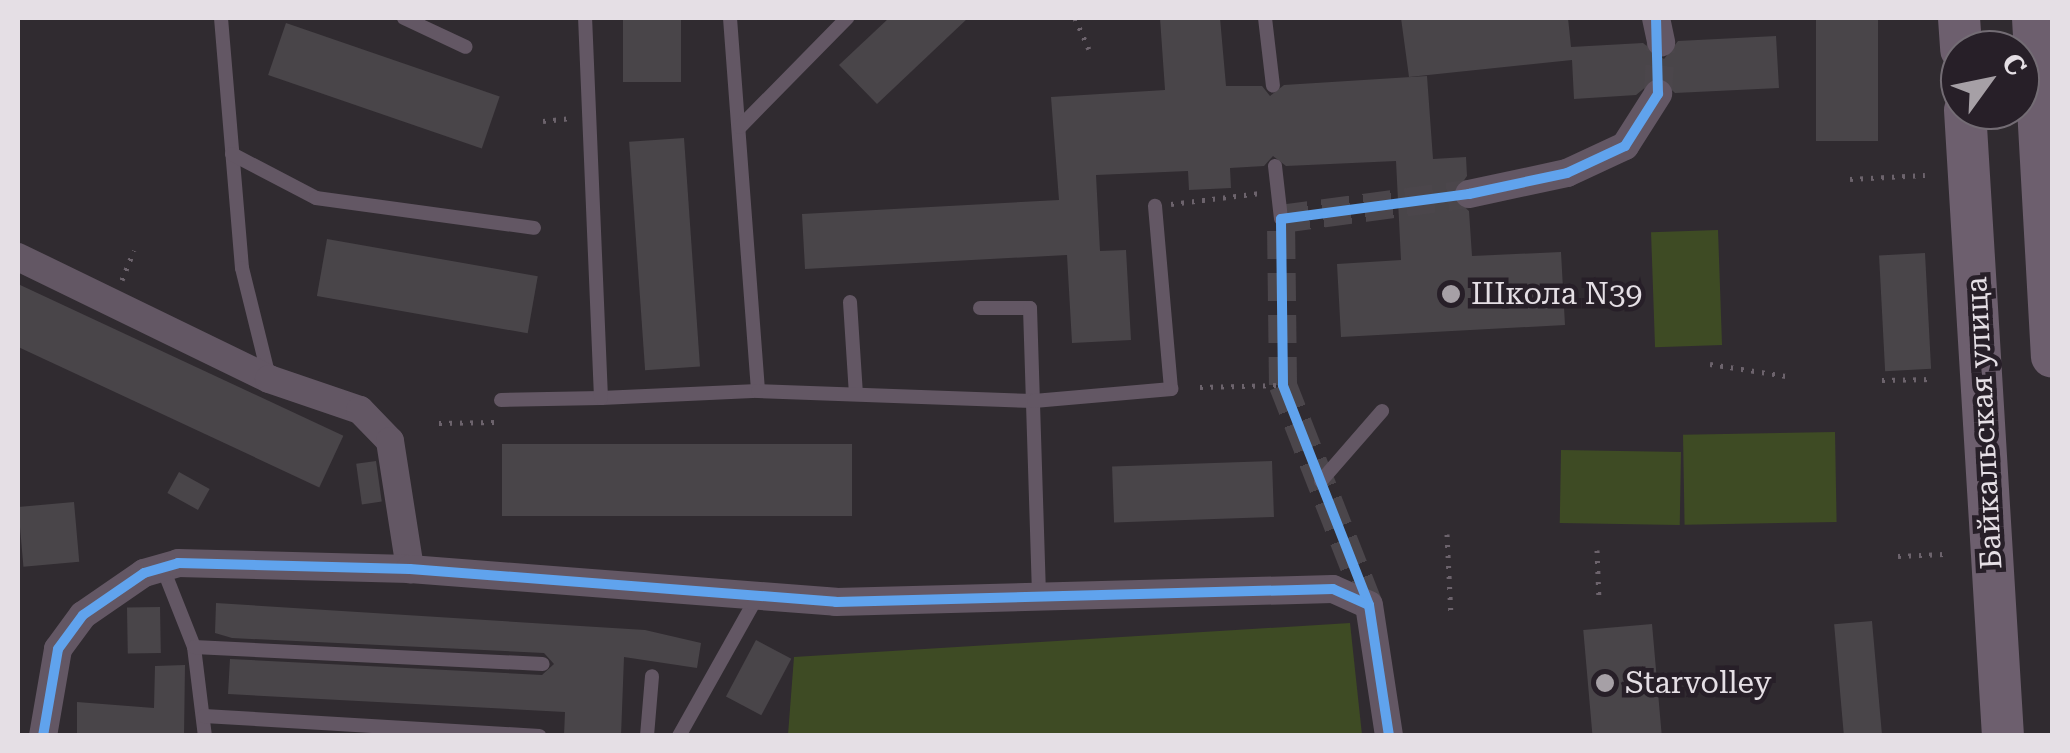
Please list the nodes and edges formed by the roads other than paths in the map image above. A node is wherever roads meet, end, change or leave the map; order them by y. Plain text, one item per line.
1 (221, 18) edge
2 (404, 18) edge
3 (585, 18) edge
4 (730, 18) edge
5 (1265, 18) edge
6 (2033, 18) edge
7 (841, 20) edge
8 (466, 47) dead end
9 (1273, 86) dead end
10 (1658, 94) tunnel mouth
11 (740, 127) junction
12 (1966, 130) edge
13 (232, 154) junction
14 (1275, 166) dead end
15 (1468, 194) tunnel mouth
16 (1155, 206) road end
17 (1281, 219) dead end
18 (534, 228) dead end
19 (18, 257) edge
20 (850, 302) dead end
21 (980, 308) dead end
22 (2052, 356) edge
23 (270, 380) junction
24 (758, 391) junction
25 (856, 394) junction
26 (602, 398) junction
27 (501, 400) dead end
28 (1034, 400) junction
29 (1382, 411) dead end
30 (1321, 481) dead end
31 (162, 566) junction
32 (410, 570) junction
33 (759, 595) junction
34 (1039, 597) junction
35 (194, 648) junction
36 (544, 664) dead end
37 (652, 676) dead end
38 (204, 716) junction
39 (43, 736) edge
40 (204, 736) edge
41 (538, 736) edge
42 (647, 736) edge
43 (679, 736) edge
44 (1390, 736) edge
45 (2003, 736) edge

1 - 13 lane
2 - 8 lane
3 - 26 lane
4 - 11 lane
5 - 9 lane
6 - 22 main road
7 - 11 lane
10 - 15 street
11 - 24 lane
12 - 45 main road, Байкальская улица
13 - 18 lane
13 - 23 lane
14 - 17 lane
16 - 28 lane
19 - 23 street
20 - 25 lane
21 - 28 lane
23 - 32 street
24 - 25 lane
24 - 26 lane
25 - 28 lane
26 - 27 lane
28 - 34 lane
29 - 30 lane
31 - 32 street
31 - 35 lane
31 - 39 street
32 - 33 street
33 - 34 street
33 - 43 lane
34 - 44 street
35 - 36 lane
35 - 38 lane
37 - 42 lane
38 - 40 lane
38 - 41 lane

